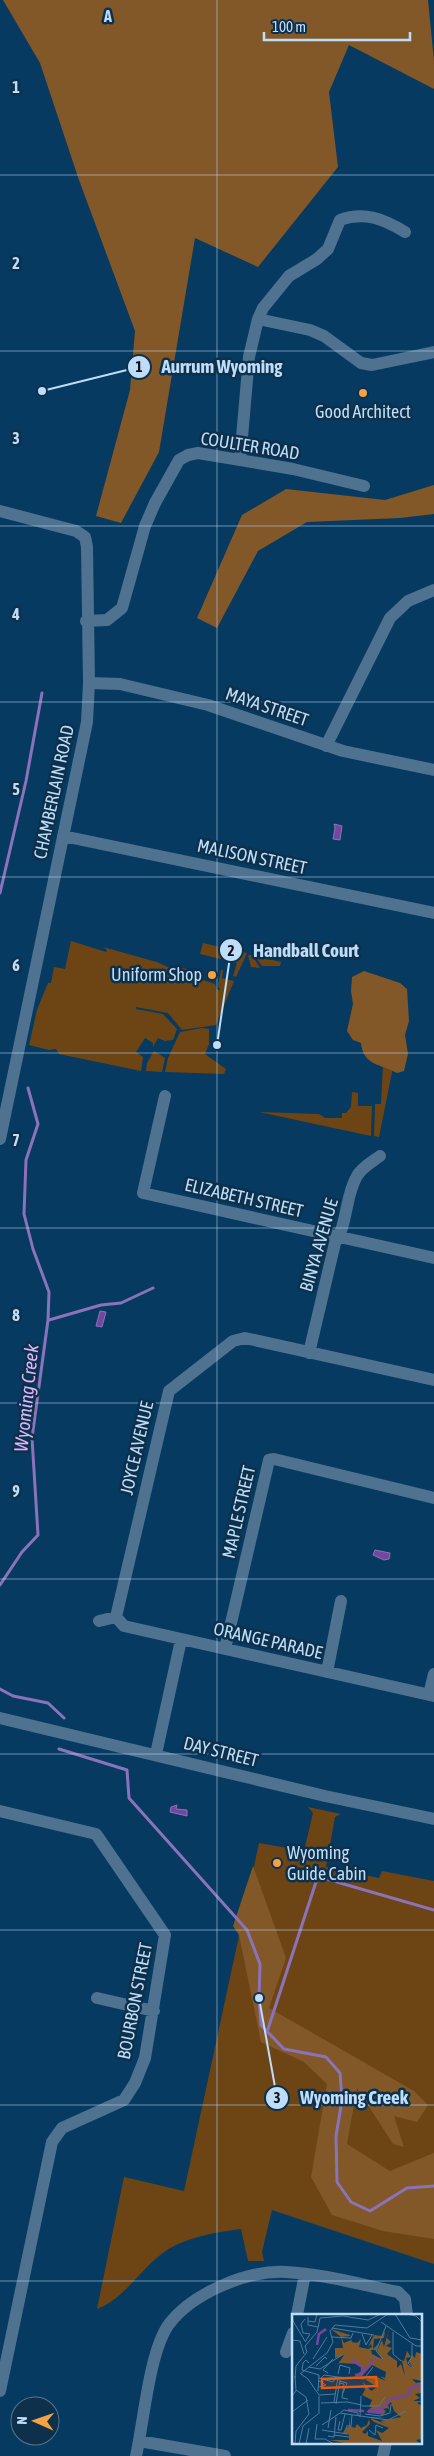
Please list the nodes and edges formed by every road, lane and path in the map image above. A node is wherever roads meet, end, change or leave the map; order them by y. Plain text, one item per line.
1 (405, 232) dead end
2 (258, 319) junction
3 (434, 352) edge
4 (240, 460) junction
5 (364, 486) dead end
6 (0, 511) edge
7 (434, 590) edge
8 (86, 621) junction
9 (89, 683) junction
10 (326, 746) junction
11 (434, 770) edge
12 (63, 836) junction
13 (434, 913) edge
14 (165, 1096) dead end
15 (3, 1111) edge
16 (0, 1139) edge
17 (380, 1156) dead end
18 (338, 1237) junction
19 (434, 1258) edge
20 (309, 1354) junction
21 (434, 1380) edge
22 (434, 1498) edge
23 (341, 1601) dead end
24 (116, 1617) junction
25 (99, 1621) dead end
26 (181, 1640) junction
27 (224, 1649) junction
28 (327, 1672) junction
29 (434, 1674) edge
30 (431, 1696) edge
31 (0, 1718) edge
32 (156, 1754) junction
33 (0, 1811) edge
34 (434, 1819) edge
35 (97, 1998) dead end
36 (154, 2011) junction
37 (305, 2274) junction
38 (297, 2314) edge
39 (407, 2314) edge
40 (292, 2336) edge
41 (286, 2352) dead end
42 (0, 2391) edge
43 (139, 2441) junction
44 (136, 2456) edge
45 (225, 2456) edge

1 - 2 street
2 - 3 street
2 - 4 street
4 - 5 street, COULTER ROAD
4 - 8 street, COULTER ROAD
6 - 8 street, CHAMBERLAIN ROAD
7 - 10 street
8 - 9 street, CHAMBERLAIN ROAD
9 - 10 street, MAYA STREET
9 - 12 street, CHAMBERLAIN ROAD
10 - 11 street, MAYA STREET
12 - 13 street, MALISON STREET
12 - 15 street, CHAMBERLAIN ROAD
14 - 18 street, ELIZABETH STREET
15 - 16 street, CHAMBERLAIN ROAD
17 - 18 street, BINYA AVENUE
18 - 19 street, ELIZABETH STREET
18 - 20 street, BINYA AVENUE
20 - 21 street, JOYCE AVENUE
20 - 24 street, JOYCE AVENUE
22 - 27 street, MAPLE STREET
23 - 28 street
24 - 25 street
24 - 26 street, ORANGE PARADE
26 - 27 street, ORANGE PARADE
26 - 32 street
27 - 28 street, ORANGE PARADE
28 - 30 street, ORANGE PARADE
29 - 30 street
31 - 32 street, DAY STREET
32 - 34 street, DAY STREET
33 - 36 street, BOURBON STREET
35 - 36 street
36 - 42 street, BOURBON STREET
37 - 38 street
37 - 39 street
37 - 43 street
40 - 41 street
43 - 44 street
43 - 45 street

